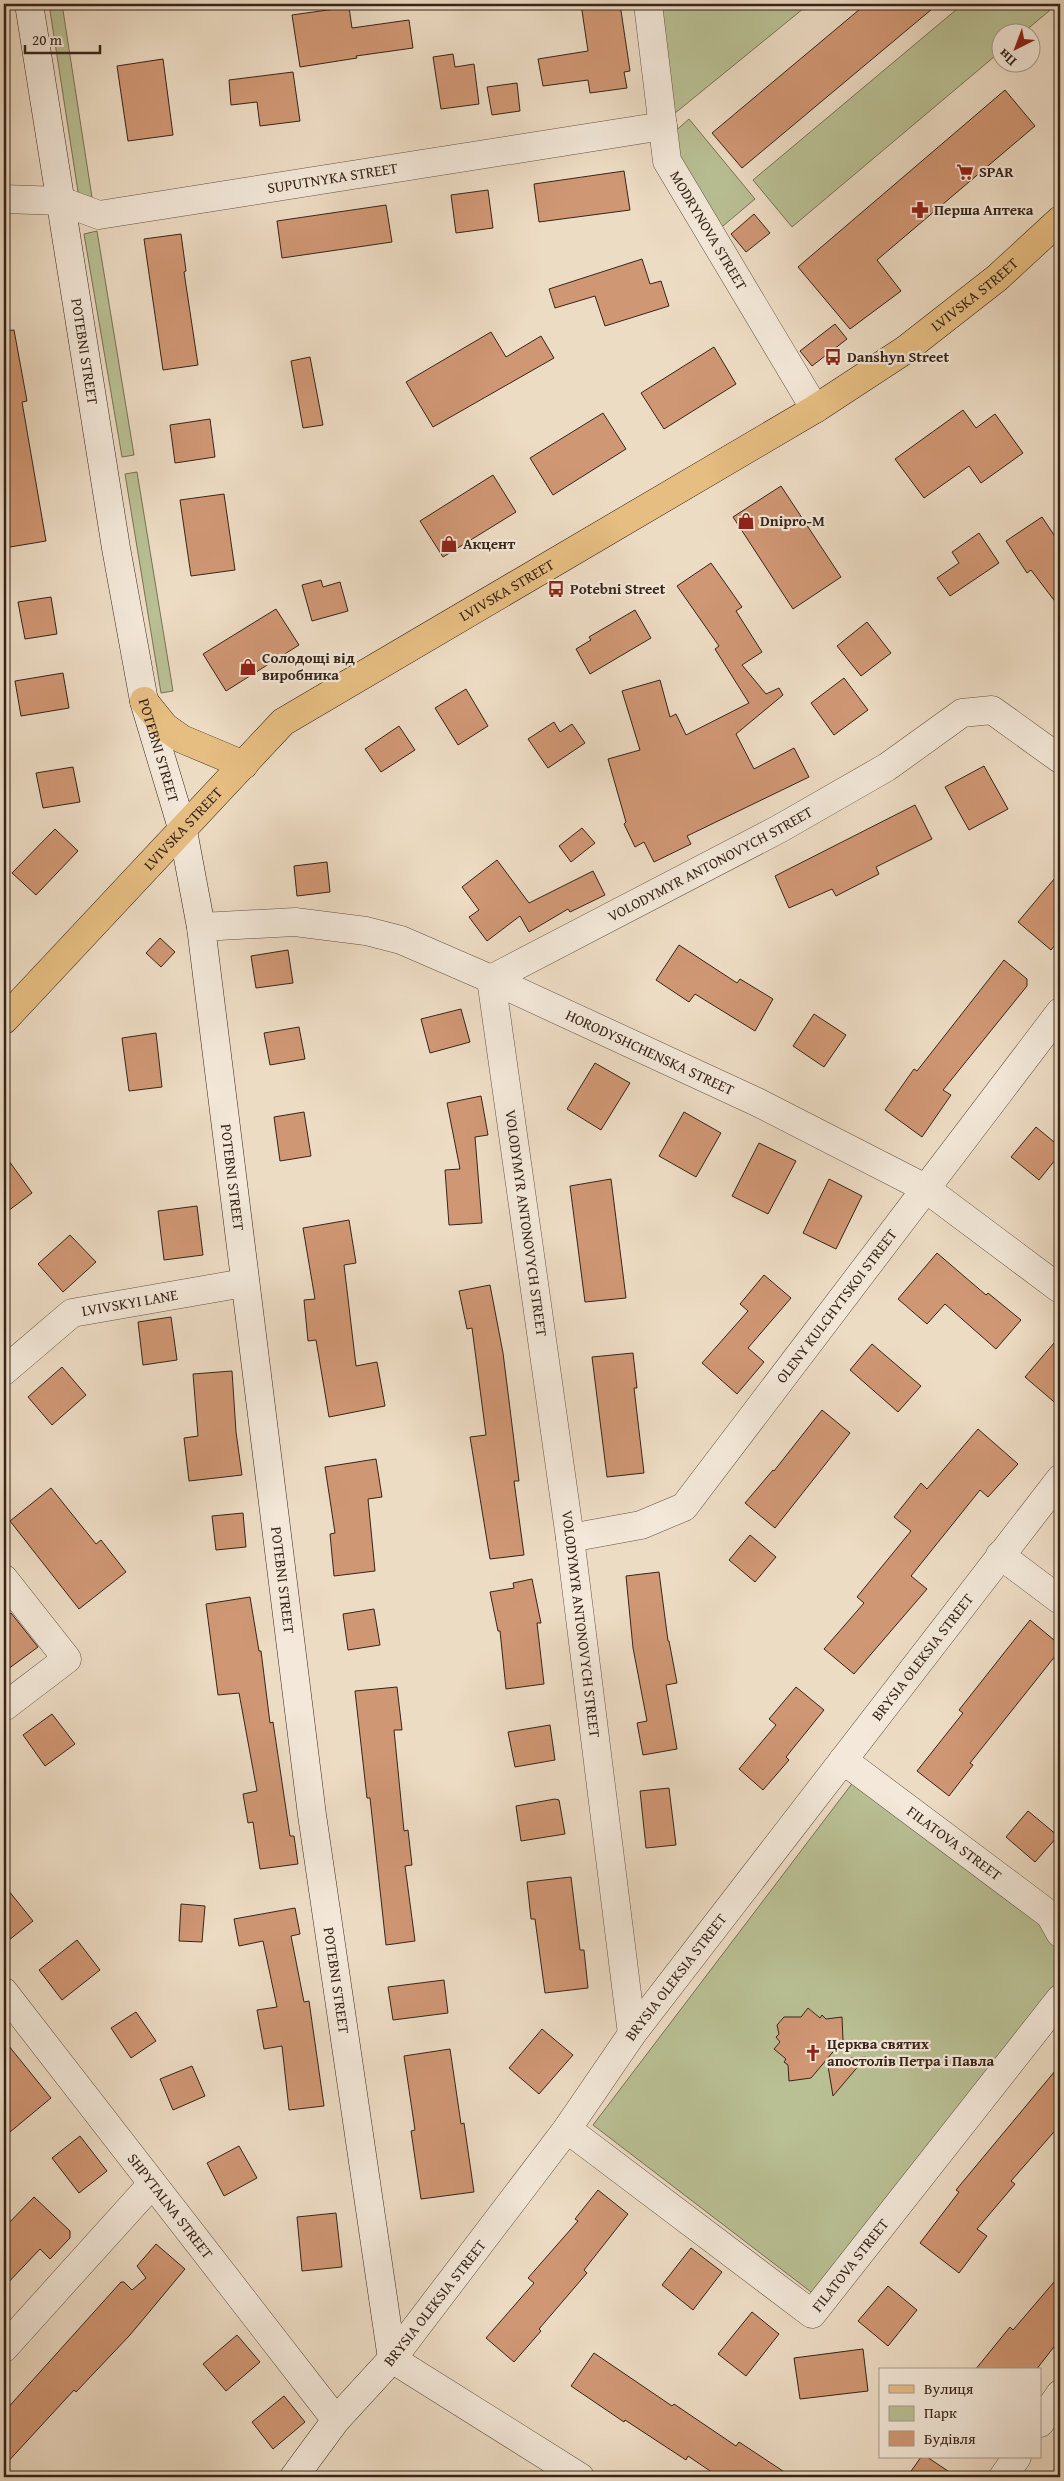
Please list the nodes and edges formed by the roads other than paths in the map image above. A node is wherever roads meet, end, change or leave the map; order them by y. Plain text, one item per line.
1 (28, 4) edge
2 (648, 4) edge
3 (663, 126) junction
4 (4, 199) edge
5 (61, 201) junction
6 (1060, 220) edge
7 (815, 409) junction
8 (144, 701) junction
9 (1060, 759) edge
10 (244, 765) junction
11 (183, 831) junction
12 (201, 927) junction
13 (491, 979) junction
14 (1060, 1012) edge
15 (4, 1020) edge
16 (925, 1188) junction
17 (244, 1283) junction
18 (1060, 1289) edge
19 (4, 1372) edge
20 (1060, 1479) edge
21 (570, 1538) junction
22 (1000, 1555) junction
23 (4, 1579) edge
24 (1060, 1600) edge
25 (4, 1707) edge
26 (843, 1760) junction
27 (1060, 1933) edge
28 (4, 1992) edge
29 (1060, 1999) edge
30 (632, 2034) junction
31 (567, 2129) junction
32 (152, 2184) junction
33 (4, 2348) edge
34 (392, 2360) junction
35 (336, 2420) junction
36 (1016, 2458) edge
37 (294, 2477) edge
38 (580, 2477) edge
39 (1003, 2477) edge

1 - 5 street, POTEBNI STREET
2 - 3 street, MODRYNOVA STREET
3 - 5 street, SUPUTNYKA STREET
3 - 7 street, MODRYNOVA STREET
4 - 5 street, SUPUTNYKA STREET
5 - 8 street, POTEBNI STREET
6 - 7 main road, LVIVSKA STREET
7 - 10 main road, LVIVSKA STREET
8 - 10 main road
8 - 11 street, POTEBNI STREET
9 - 13 street, VOLODYMYR ANTONOVYCH STREET
10 - 11 main road, LVIVSKA STREET
11 - 12 street, POTEBNI STREET
11 - 15 main road, LVIVSKA STREET
12 - 13 street, HORODYSHCHENSKA STREET
12 - 17 street, POTEBNI STREET
13 - 16 street, HORODYSHCHENSKA STREET
13 - 21 street, VOLODYMYR ANTONOVYCH STREET
14 - 16 street, OLENY KULCHYTSKOI STREET
16 - 18 street, HORODYSHCHENSKA STREET
16 - 21 street, OLENY KULCHYTSKOI STREET
17 - 19 street, LVIVSKYI LANE
17 - 34 street, POTEBNI STREET
20 - 22 street, BRYSIA OLEKSIA STREET
21 - 30 street, VOLODYMYR ANTONOVYCH STREET
22 - 24 street
22 - 26 street, BRYSIA OLEKSIA STREET
23 - 25 street
26 - 27 street, FILATOVA STREET
26 - 30 street, BRYSIA OLEKSIA STREET
28 - 32 street, SHPYTALNA STREET
29 - 31 street, FILATOVA STREET
30 - 31 street, BRYSIA OLEKSIA STREET
31 - 34 street, BRYSIA OLEKSIA STREET
32 - 33 street
32 - 35 street, SHPYTALNA STREET
34 - 35 street, BRYSIA OLEKSIA STREET
34 - 38 street
35 - 37 street, BRYSIA OLEKSIA STREET
36 - 39 street

